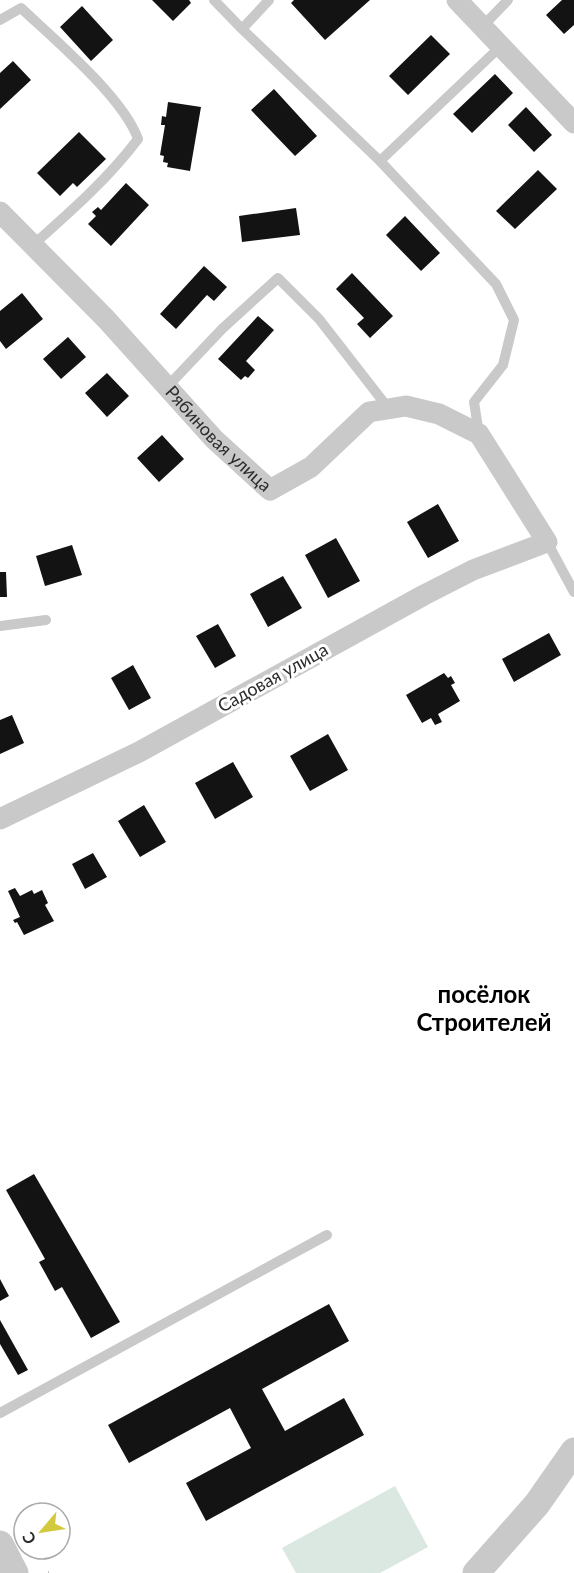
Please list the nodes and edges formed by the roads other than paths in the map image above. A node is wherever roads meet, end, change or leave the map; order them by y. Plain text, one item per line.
1 (214, 0) edge
2 (270, 0) edge
3 (457, 0) edge
4 (508, 0) edge
5 (0, 20) edge
6 (482, 27) junction
7 (242, 29) junction
8 (501, 46) junction
9 (574, 123) edge
10 (380, 161) junction
11 (0, 212) edge
12 (33, 245) junction
13 (167, 387) junction
14 (389, 409) junction
15 (479, 434) junction
16 (548, 542) junction
17 (574, 592) edge
18 (46, 620) dead end
19 (0, 626) edge
20 (0, 819) edge
21 (327, 1235) dead end
22 (0, 1413) edge
23 (574, 1451) edge
24 (0, 1544) edge
25 (15, 1573) edge
26 (476, 1573) edge

1 - 7 lane
2 - 7 lane
3 - 6 street
4 - 6 lane
5 - 12 lane
6 - 8 street
7 - 10 lane
8 - 9 street
8 - 10 lane
10 - 15 lane
11 - 12 street, Рябиновая улица
12 - 13 street, Рябиновая улица
13 - 14 street, Рябиновая улица
13 - 14 lane
14 - 15 street, Рябиновая улица
15 - 16 street
16 - 17 lane
16 - 20 street, Садовая улица
18 - 19 lane
21 - 22 lane
23 - 26 street
24 - 25 street

